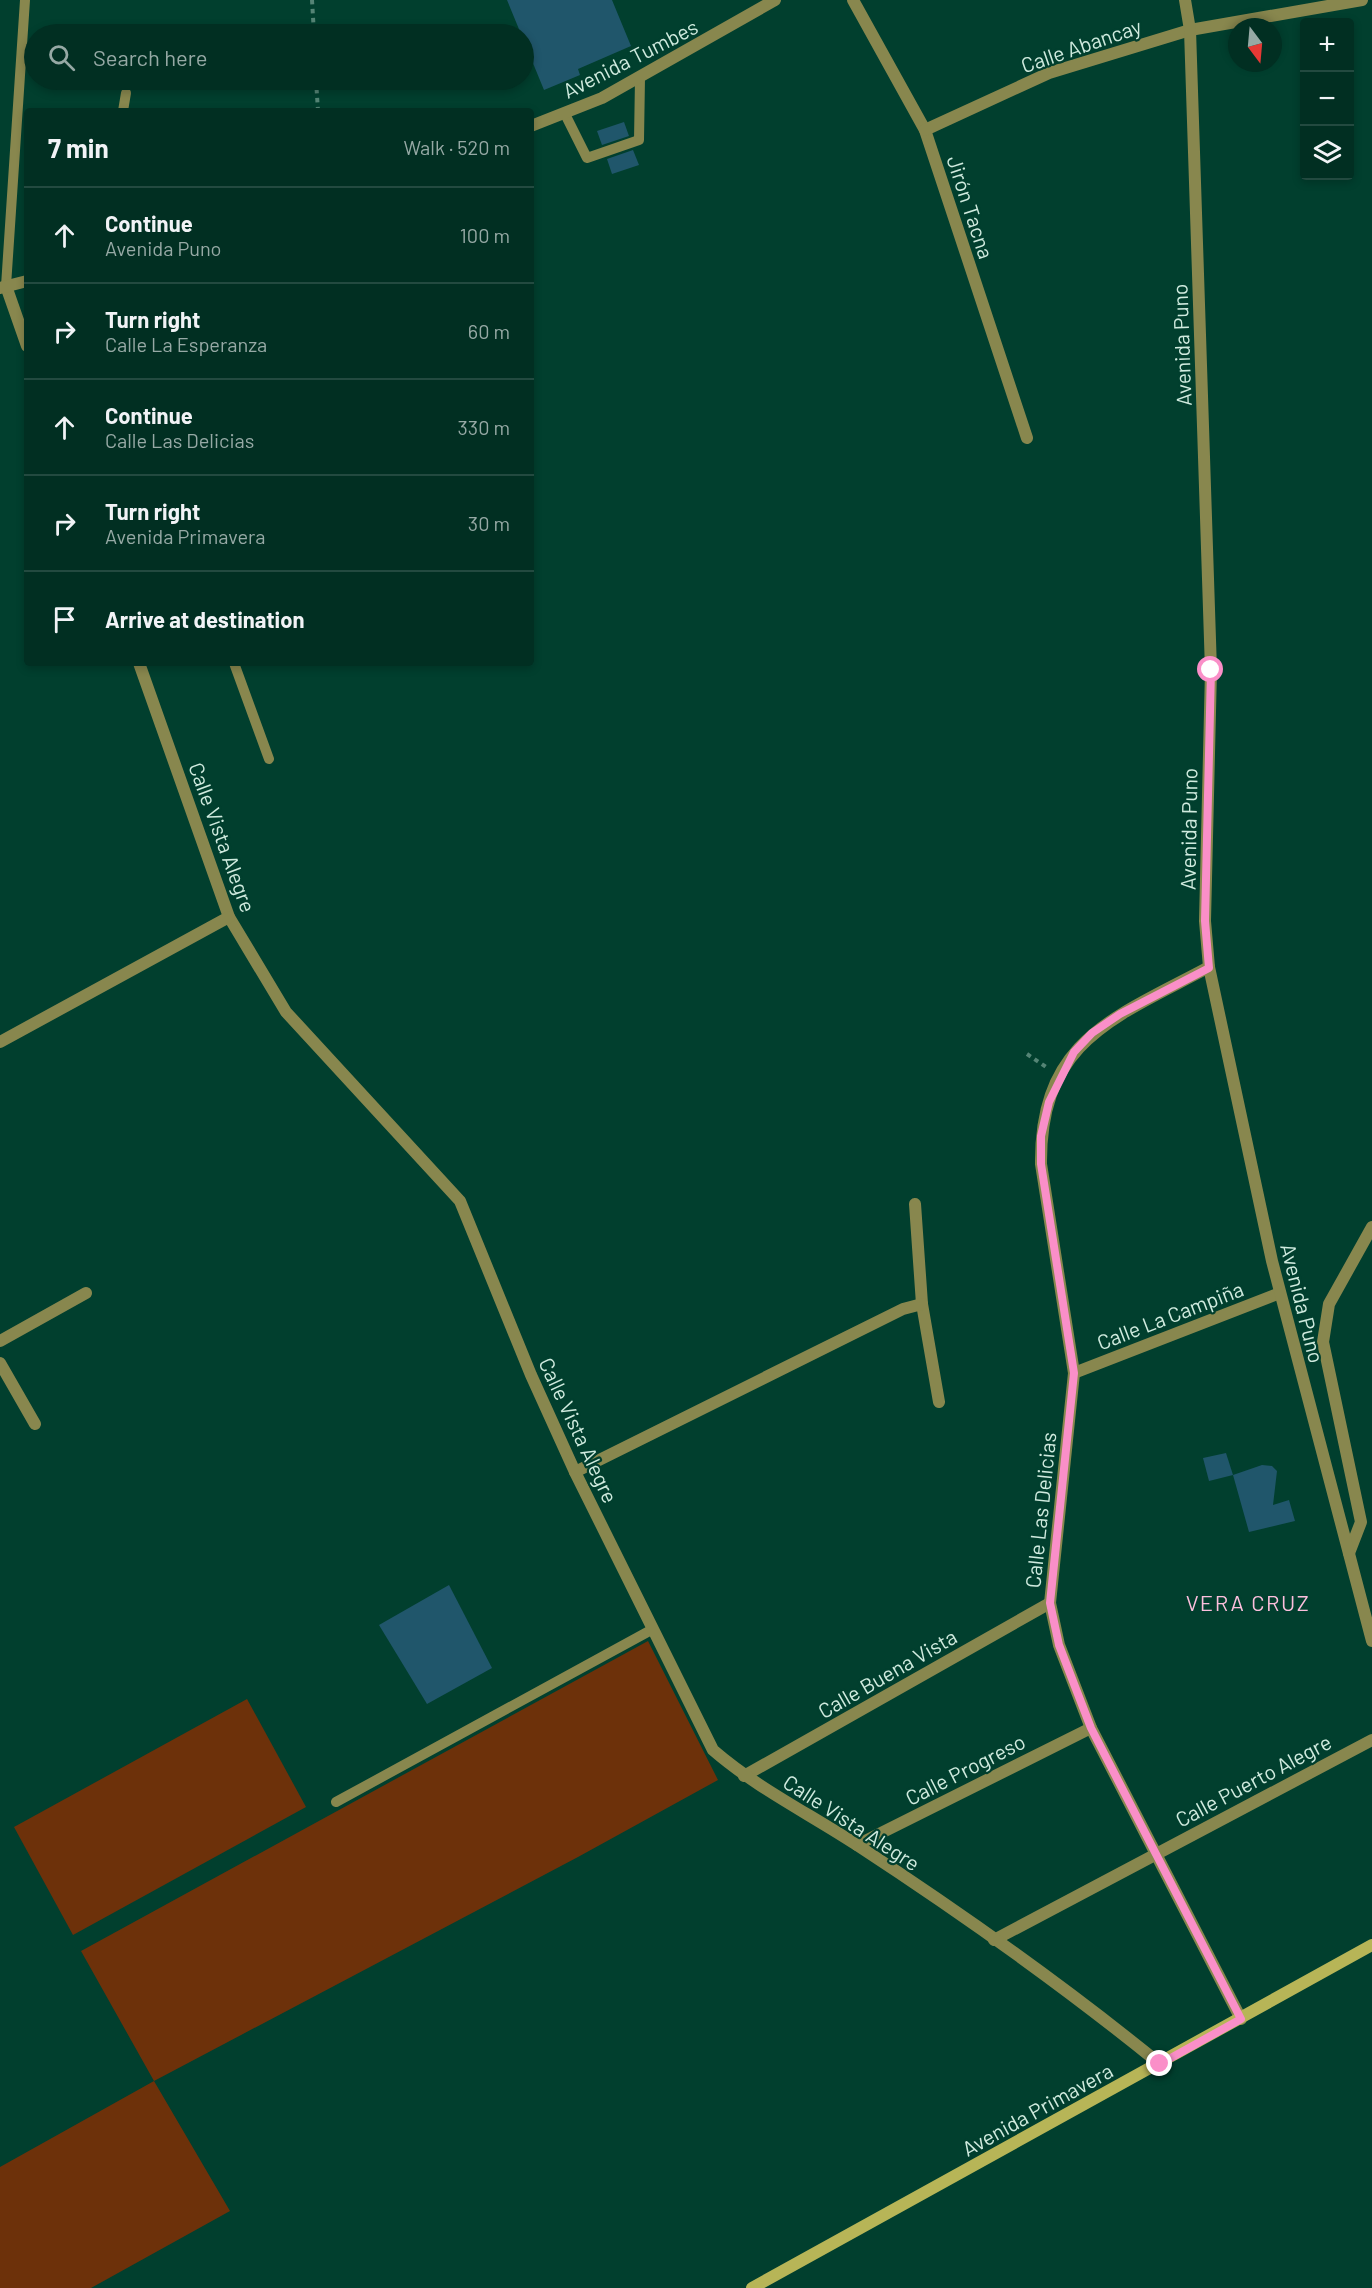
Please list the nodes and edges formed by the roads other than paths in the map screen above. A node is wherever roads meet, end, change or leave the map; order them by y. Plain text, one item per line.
1 (25, 0) edge
2 (775, 0) edge
3 (853, 0) edge
4 (1185, 0) edge
5 (1362, 0) edge
6 (1190, 30) junction
7 (640, 78) junction
8 (126, 93) dead end
9 (124, 108) edge
10 (565, 114) junction
11 (534, 125) edge
12 (925, 129) junction
13 (24, 282) edge
14 (3, 287) edge
15 (24, 339) edge
16 (1027, 438) dead end
17 (140, 666) edge
18 (235, 666) edge
19 (269, 759) dead end
20 (229, 917) junction
21 (1209, 968) junction
22 (0, 1042) edge
23 (915, 1203) dead end
24 (1372, 1227) edge
25 (86, 1293) dead end
26 (1280, 1293) junction
27 (922, 1304) junction
28 (0, 1341) edge
29 (0, 1363) edge
30 (1074, 1373) junction
31 (939, 1402) dead end
32 (35, 1424) dead end
33 (575, 1473) junction
34 (1349, 1553) junction
35 (1050, 1603) junction
36 (653, 1629) junction
37 (1372, 1641) edge
38 (1091, 1728) junction
39 (1372, 1740) edge
40 (744, 1776) junction
41 (336, 1802) dead end
42 (857, 1845) junction
43 (1157, 1854) junction
44 (994, 1940) junction
45 (1372, 1945) edge
46 (1241, 2019) junction
47 (1160, 2064) junction
48 (752, 2288) edge

1 - 14 lane
2 - 7 street, Avenida Tumbes
3 - 12 street, Jirón Tacna
4 - 6 street, Avenida Puno
5 - 6 street, Calle Abancay
6 - 12 street, Calle Abancay
6 - 21 street, Avenida Puno
7 - 10 street, Avenida Tumbes
7 - 10 lane
8 - 9 lane
10 - 11 street, Avenida Tumbes
12 - 16 street, Jirón Tacna
13 - 14 street
14 - 15 street
17 - 20 street, Calle Vista Alegre
18 - 19 lane
20 - 22 street
20 - 33 street, Calle Vista Alegre
21 - 26 street, Avenida Puno
21 - 30 street, Calle Las Delicias
23 - 27 street
24 - 34 street
25 - 28 street
26 - 30 street, Calle La Campiña
26 - 34 street, Avenida Puno
27 - 31 street
27 - 33 street
29 - 32 street
30 - 35 street, Calle Las Delicias
33 - 36 street, Calle Vista Alegre
34 - 37 street, Avenida Puno
35 - 38 street, Calle Las Delicias
35 - 40 street, Calle Buena Vista
36 - 40 street, Calle Vista Alegre
36 - 41 lane
38 - 42 street, Calle Progreso
38 - 43 street, Calle Las Delicias
39 - 43 street, Calle Puerto Alegre
40 - 42 street, Calle Vista Alegre
42 - 44 street, Calle Vista Alegre
43 - 44 street, Calle Puerto Alegre
43 - 46 street, Calle Las Delicias
44 - 47 street, Calle Vista Alegre
45 - 46 main road, Avenida Primavera
46 - 47 main road, Avenida Primavera
47 - 48 main road, Avenida Primavera

